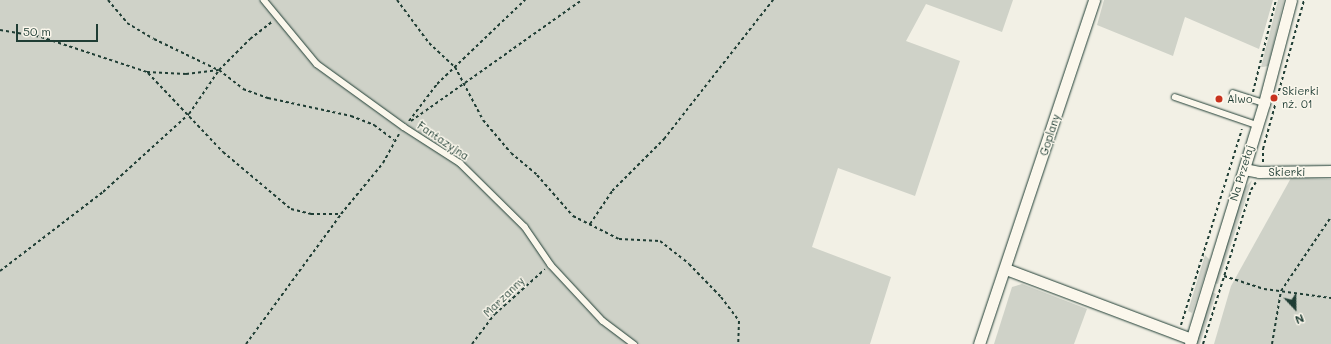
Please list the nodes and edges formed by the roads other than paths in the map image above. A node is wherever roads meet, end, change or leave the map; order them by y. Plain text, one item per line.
1 (264, 0) edge
2 (1094, 0) edge
3 (1291, 0) edge
4 (1233, 93) dead end
5 (1175, 97) dead end
6 (1264, 103) junction
7 (1257, 125) junction
8 (1244, 169) junction
9 (1331, 171) edge
10 (1006, 269) junction
11 (1191, 342) edge
12 (634, 344) edge
13 (979, 344) edge

1 - 12 lane, Fantazyjna
2 - 10 street, Goplany
3 - 6 street, Na Przełaj
4 - 6 lane
5 - 7 lane
6 - 7 street, Na Przełaj
7 - 8 street, Na Przełaj
8 - 9 street, Skierki
8 - 11 street, Na Przełaj
10 - 11 street
10 - 13 street, Goplany

